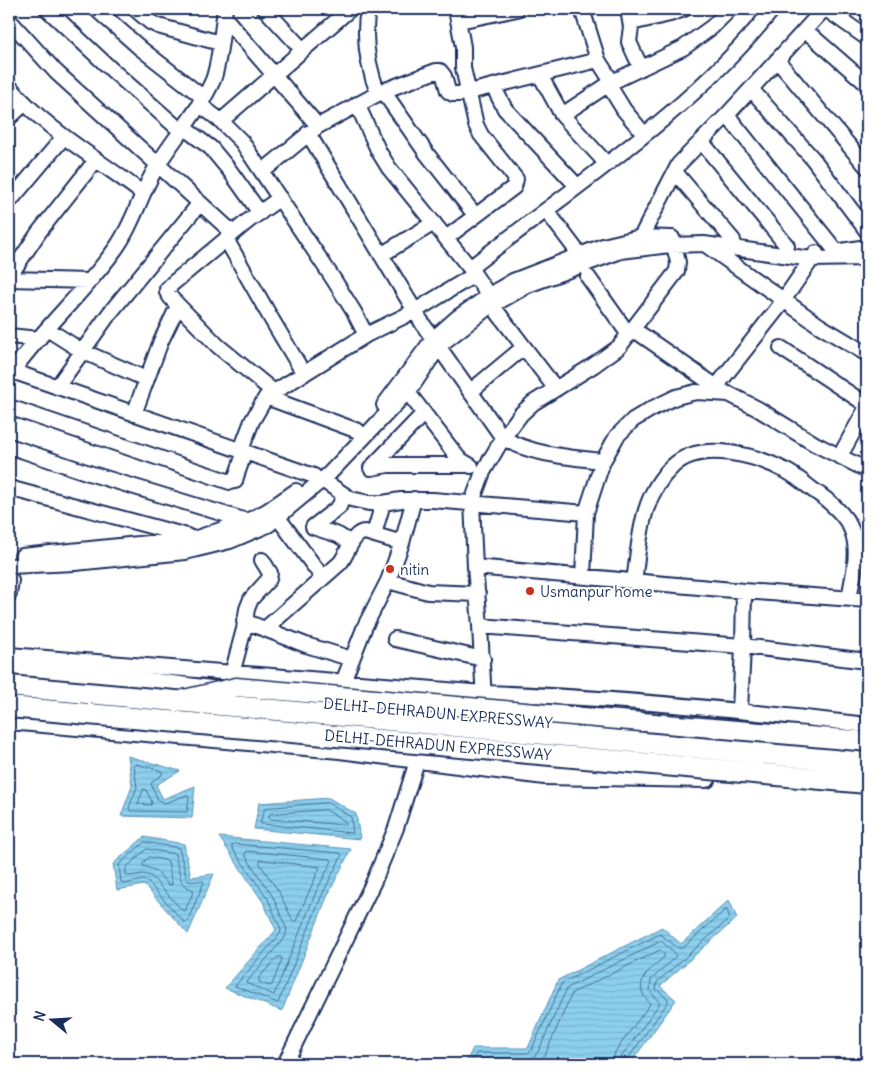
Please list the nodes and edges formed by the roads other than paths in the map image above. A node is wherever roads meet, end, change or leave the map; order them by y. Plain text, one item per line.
1 (47, 9) edge
2 (96, 9) edge
3 (135, 9) edge
4 (267, 9) edge
5 (350, 9) edge
6 (511, 9) edge
7 (582, 9) edge
8 (628, 9) edge
9 (684, 9) edge
10 (730, 9) edge
11 (773, 9) edge
12 (825, 9) edge
13 (370, 10) edge
14 (224, 13) edge
15 (458, 15) edge
16 (9, 20) edge
17 (631, 23) junction
18 (805, 30) junction
19 (867, 38) edge
20 (220, 43) junction
21 (302, 50) junction
22 (598, 60) junction
23 (777, 60) junction
24 (641, 68) junction
25 (274, 74) junction
26 (540, 75) junction
27 (610, 83) junction
28 (867, 84) edge
29 (9, 86) edge
30 (494, 86) junction
31 (751, 89) junction
32 (380, 92) junction
33 (468, 93) junction
34 (201, 101) junction
35 (24, 104) junction
36 (357, 104) junction
37 (562, 115) junction
38 (727, 115) junction
39 (9, 118) edge
40 (221, 121) junction
41 (182, 129) junction
42 (313, 129) junction
43 (644, 134) junction
44 (63, 138) junction
45 (701, 141) junction
46 (96, 160) junction
47 (606, 163) junction
48 (158, 164) junction
49 (867, 167) edge
50 (262, 172) junction
51 (675, 172) junction
52 (577, 186) junction
53 (142, 193) junction
54 (280, 198) junction
55 (9, 202) edge
56 (200, 203) junction
57 (546, 210) junction
58 (260, 213) junction
59 (475, 215) junction
60 (434, 223) junction
61 (867, 230) edge
62 (230, 236) junction
63 (641, 237) junction
64 (446, 238) junction
65 (702, 242) junction
66 (675, 243) junction
67 (737, 245) junction
68 (787, 246) junction
69 (867, 250) edge
70 (836, 251) junction
71 (381, 255) junction
72 (580, 255) junction
73 (814, 255) junction
74 (472, 271) junction
75 (9, 278) edge
76 (588, 278) dead end
77 (89, 281) junction
78 (489, 296) junction
79 (783, 300) junction
80 (178, 306) junction
81 (415, 310) junction
82 (498, 313) dead end
83 (631, 332) junction
84 (43, 334) junction
85 (366, 335) junction
86 (9, 336) edge
87 (436, 344) junction
88 (524, 347) junction
89 (781, 348) dead end
90 (82, 351) junction
91 (867, 354) edge
92 (10, 372) edge
93 (304, 374) junction
94 (146, 379) junction
95 (57, 387) junction
96 (404, 387) junction
97 (716, 387) junction
98 (556, 389) junction
99 (470, 392) junction
100 (270, 394) junction
101 (729, 394) junction
102 (867, 406) edge
103 (9, 407) edge
104 (424, 413) junction
105 (134, 414) junction
106 (358, 431) junction
107 (503, 438) junction
108 (9, 446) edge
109 (243, 451) junction
110 (840, 456) junction
111 (602, 461) junction
112 (468, 465) junction
113 (867, 470) edge
114 (483, 472) junction
115 (320, 479) junction
116 (9, 488) edge
117 (344, 495) junction
118 (414, 499) junction
119 (472, 502) junction
120 (383, 503) junction
121 (586, 513) junction
122 (247, 521) junction
123 (282, 523) dead end
124 (374, 534) junction
125 (351, 543) junction
126 (402, 543) junction
127 (198, 544) junction
128 (9, 557) edge
129 (262, 560) dead end
130 (475, 567) junction
131 (10, 573) edge
132 (582, 576) junction
133 (323, 578) junction
134 (388, 582) junction
135 (634, 582) junction
136 (744, 591) junction
137 (9, 594) edge
138 (478, 594) junction
139 (849, 598) junction
140 (867, 600) edge
141 (244, 621) junction
142 (480, 626) junction
143 (266, 629) junction
144 (395, 639) dead end
145 (743, 646) junction
146 (9, 655) edge
147 (352, 659) junction
148 (483, 659) junction
149 (867, 661) edge
150 (9, 672) edge
151 (232, 674) junction
152 (342, 682) junction
153 (9, 686) edge
154 (484, 693) junction
155 (171, 701) junction
156 (9, 706) edge
157 (740, 710) junction
158 (417, 711) junction
159 (483, 718) junction
160 (9, 719) edge
161 (867, 725) edge
162 (593, 727) junction
163 (867, 741) edge
164 (867, 752) edge
165 (417, 757) junction
166 (867, 763) edge
167 (588, 774) junction
168 (867, 783) edge
169 (867, 789) edge
170 (285, 1064) edge

1 - 41 street
2 - 34 street
3 - 20 street
4 - 21 street
5 - 21 street
6 - 15 street
7 - 22 street
8 - 17 street
9 - 17 street
10 - 24 street
11 - 43 street
12 - 18 street
12 - 19 street
13 - 32 street
14 - 20 street
14 - 25 street
15 - 33 street
16 - 48 street
17 - 24 street
18 - 23 street
18 - 28 street
20 - 34 street
21 - 25 street
22 - 26 street
22 - 27 street
23 - 31 street
23 - 49 street
24 - 27 street
25 - 40 street
25 - 42 street
26 - 30 street
26 - 37 street
27 - 37 street
27 - 43 street
29 - 35 street
30 - 33 street
30 - 52 street
31 - 38 street
31 - 61 street
32 - 33 street
32 - 36 street
32 - 59 street
33 - 59 street
34 - 40 street
34 - 41 street
35 - 39 street
35 - 44 street
36 - 42 street
36 - 60 street
37 - 47 street
38 - 45 street
38 - 70 street
40 - 50 street
41 - 48 street
41 - 58 street
42 - 50 street
42 - 71 street
43 - 47 street
44 - 46 street
44 - 55 street
45 - 51 street
45 - 68 street
46 - 53 street
46 - 75 street
47 - 52 street
48 - 53 street
48 - 56 street
50 - 54 street
51 - 63 street
51 - 67 street
52 - 57 street
53 - 77 street
54 - 58 street
54 - 85 street
56 - 62 street
56 - 90 street
57 - 72 street
57 - 74 street
58 - 62 street
59 - 64 street
60 - 64 street
60 - 71 street
62 - 80 street
62 - 93 street
63 - 66 street
63 - 72 street
64 - 74 street
65 - 66 street
65 - 67 street
65 - 79 street
66 - 83 street
66 - 87 street
67 - 68 street
67 - 73 street
68 - 73 street
69 - 70 street
69 - 73 street
70 - 73 street
71 - 81 street
72 - 78 street
73 - 79 street
74 - 78 street
74 - 81 street
75 - 77 street
76 - 83 street
77 - 84 street
78 - 87 street
79 - 91 street
79 - 97 street
80 - 94 street
80 - 100 street
81 - 85 street
81 - 87 street
82 - 88 street
83 - 97 street
83 - 98 street
84 - 86 street
84 - 90 street
84 - 92 street
85 - 93 street
87 - 96 street
87 - 99 street
88 - 98 street
88 - 99 street
89 - 102 street
90 - 94 street
90 - 95 street
92 - 95 street
93 - 100 street
94 - 105 street
95 - 105 street
96 - 104 street
96 - 106 street
96 - 115 street
97 - 101 street
98 - 107 street
99 - 107 street
100 - 106 street
100 - 109 street
101 - 110 street
101 - 111 street
102 - 110 street
103 - 109 street
104 - 112 street
104 - 112 street
105 - 109 street
106 - 115 street
107 - 111 street
107 - 114 street
108 - 122 street
109 - 115 street
110 - 113 street
111 - 121 street
112 - 114 street
114 - 119 street
115 - 117 street
115 - 122 street
115 - 127 street
116 - 127 street
117 - 120 street
117 - 125 street
118 - 119 street
118 - 120 street
118 - 126 street
119 - 121 street
119 - 130 street
120 - 124 street
121 - 132 street
122 - 127 street
123 - 133 street
124 - 125 street
124 - 126 street
125 - 133 street
126 - 134 street
127 - 128 street
127 - 131 street
129 - 141 street
130 - 132 street
130 - 138 street
131 - 137 street
132 - 135 street
133 - 143 street
134 - 138 street
134 - 147 street
135 - 136 street
135 - 139 street
136 - 139 street
136 - 145 street
138 - 142 street
139 - 140 street
141 - 143 street
141 - 151 street
142 - 145 street
142 - 148 street
143 - 147 street
144 - 148 street
145 - 149 street
145 - 157 street
146 - 151 street
147 - 152 street
148 - 154 street
150 - 158 highway, DELHI–DEHRADUN EXPRESSWAY
151 - 152 street
152 - 154 street
153 - 155 highway, DELHI-DEHRADUN EXPRESSWAY, bridge
154 - 157 street
154 - 159 street
155 - 163 main road, bridge
155 - 166 highway, DELHI-DEHRADUN EXPRESSWAY, bridge
156 - 168 highway, DELHI-DEHRADUN EXPRESSWAY, bridge
157 - 161 street
158 - 159 highway, DELHI–DEHRADUN EXPRESSWAY
158 - 165 street
159 - 162 highway, DELHI–DEHRADUN EXPRESSWAY
160 - 165 highway
162 - 164 highway, DELHI–DEHRADUN EXPRESSWAY
162 - 167 street
165 - 167 highway
165 - 170 street
167 - 169 highway

